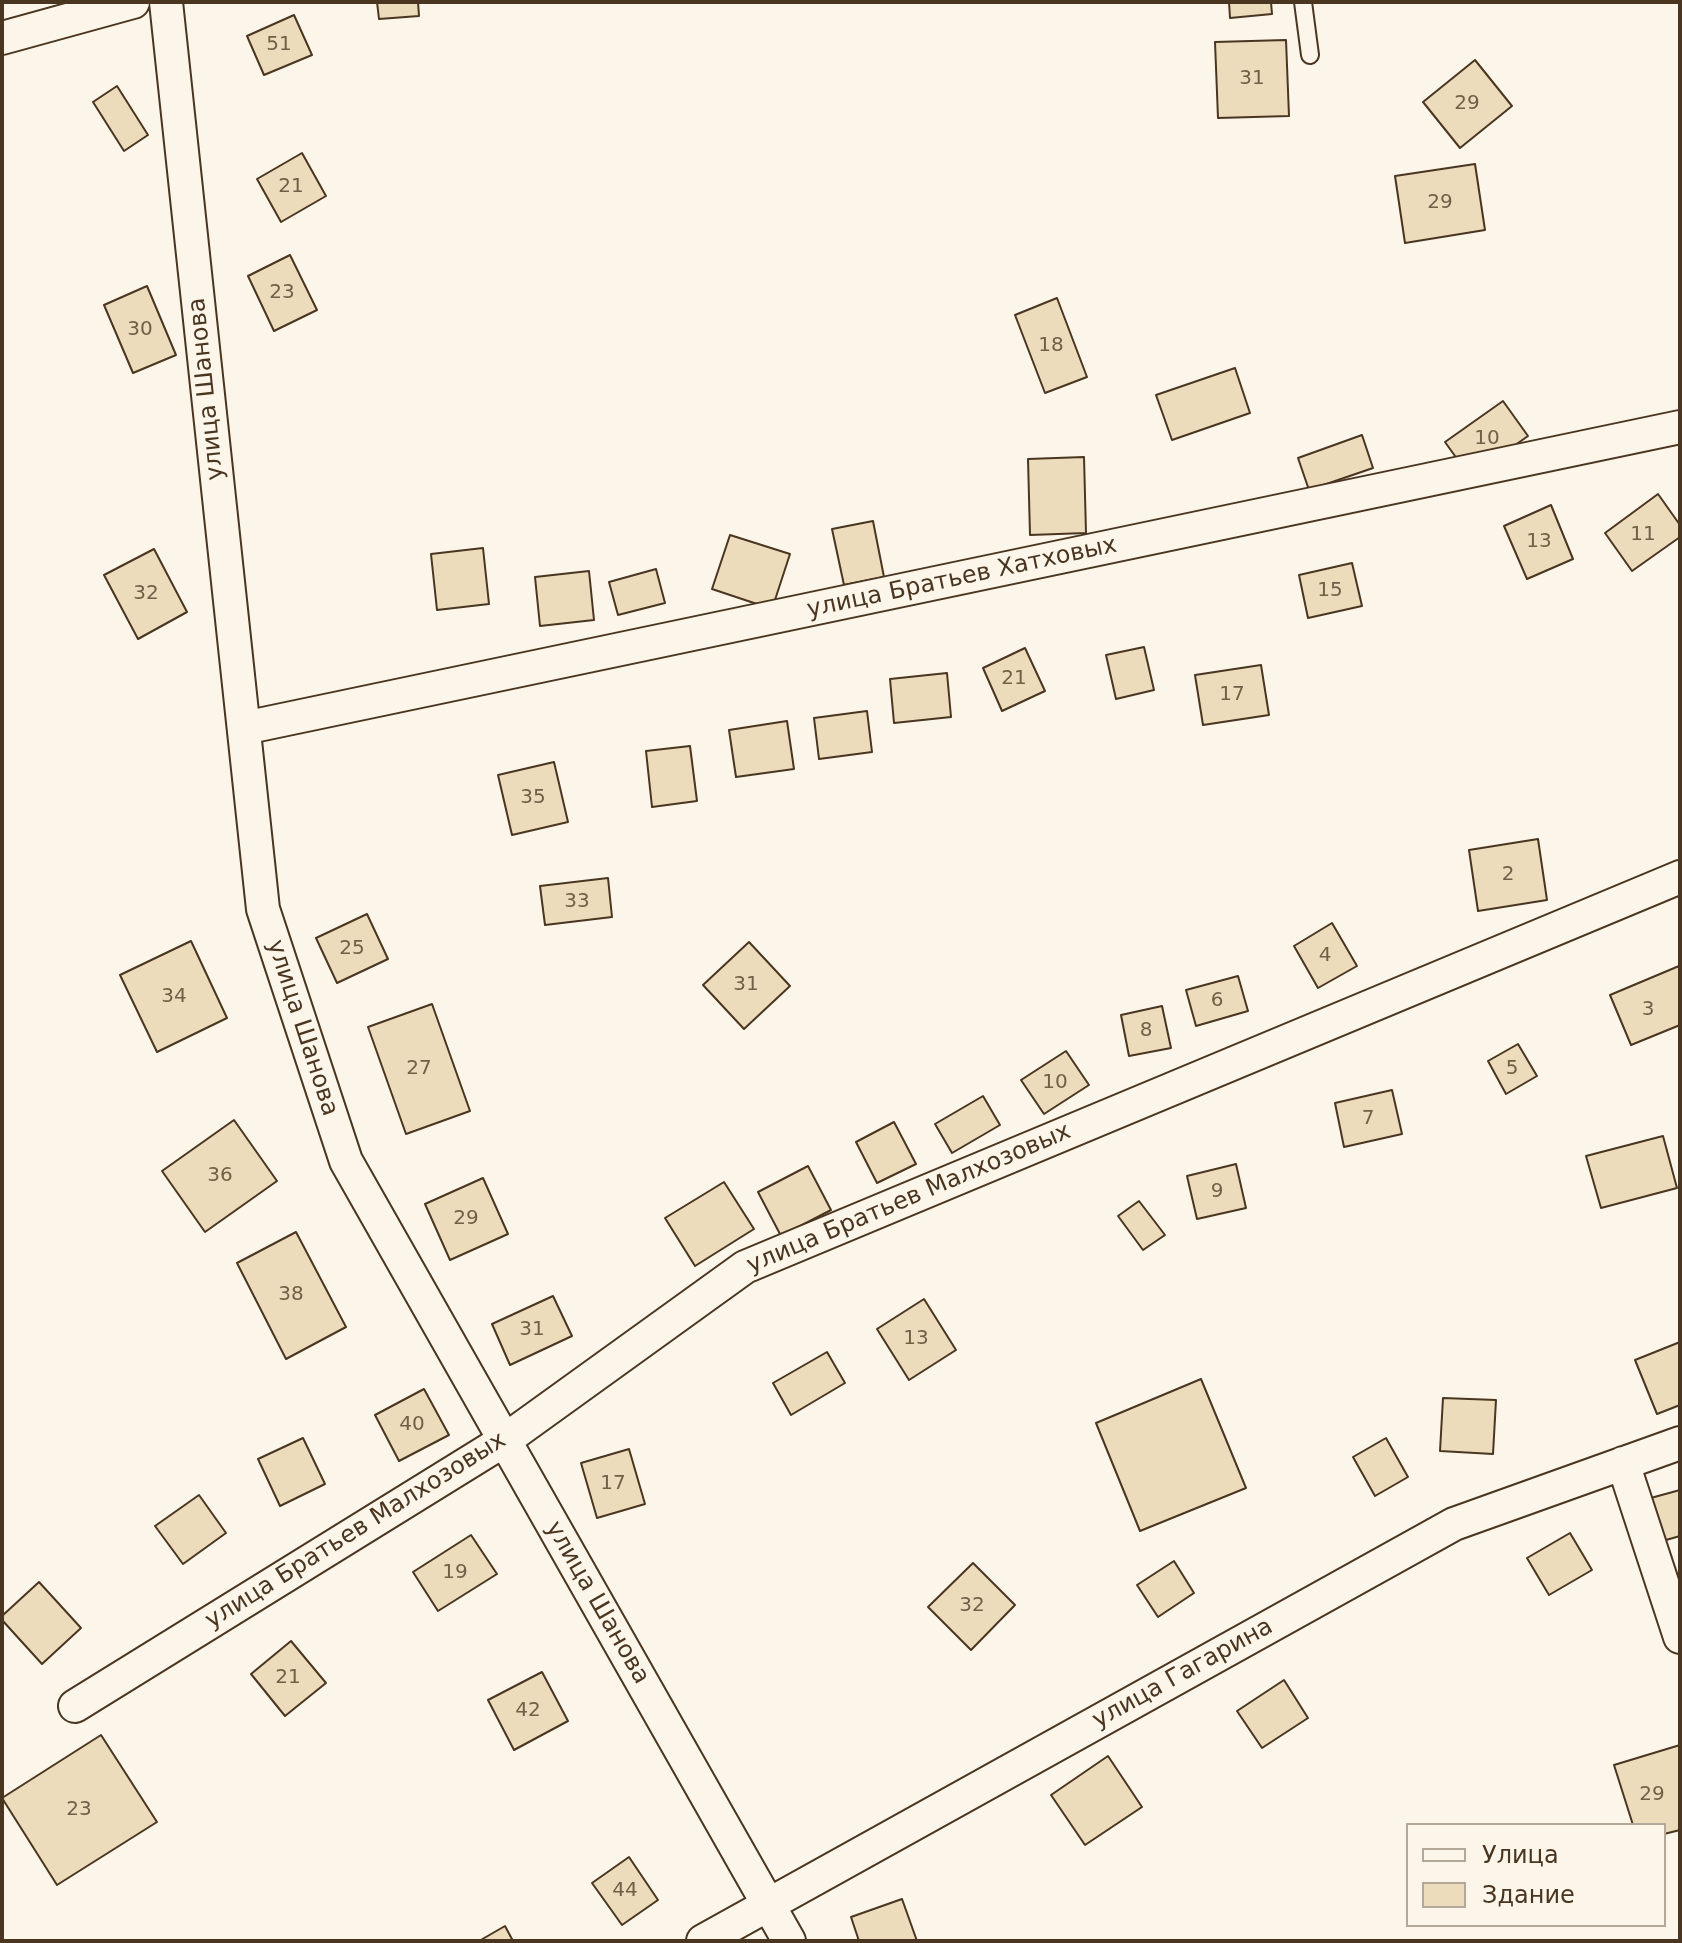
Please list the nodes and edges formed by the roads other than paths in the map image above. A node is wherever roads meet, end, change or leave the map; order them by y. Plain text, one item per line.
1 (133, 2) edge
2 (166, 2) edge
3 (1303, 2) edge
4 (2, 38) edge
5 (1310, 55) dead end
6 (1680, 427) edge
7 (244, 728) junction
8 (1680, 877) edge
9 (505, 1440) junction
10 (1680, 1443) edge
11 (1623, 1463) junction
12 (1680, 1637) edge
13 (75, 1706) dead end
14 (768, 1905) junction
15 (703, 1941) edge
16 (789, 1941) edge

1 - 4 street
2 - 7 street, улица Шанова
3 - 5 lane
6 - 7 street, улица Братьев Хатховых
7 - 9 street, улица Шанова
8 - 9 street, улица Братьев Малхозовых
9 - 13 street, улица Братьев Малхозовых
9 - 14 street, улица Шанова
10 - 11 street, улица Гагарина
11 - 12 street
11 - 14 street, улица Гагарина
14 - 15 street, улица Гагарина
14 - 16 street, улица Шанова

